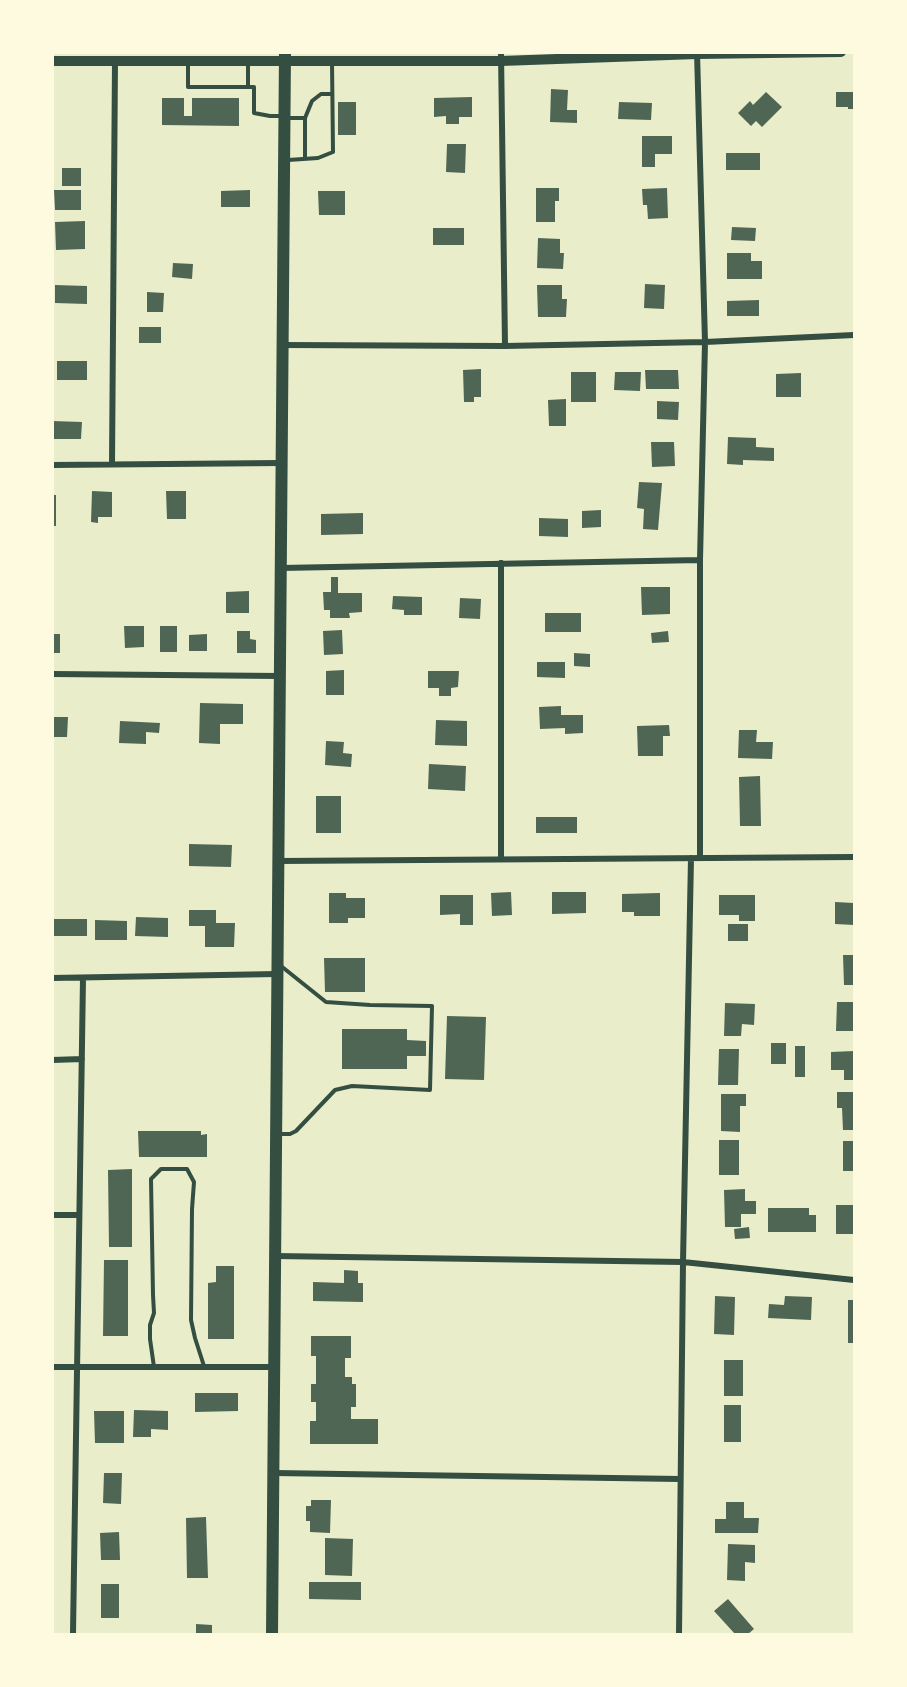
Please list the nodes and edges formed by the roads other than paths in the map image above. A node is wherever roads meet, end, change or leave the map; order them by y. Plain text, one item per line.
1 (841, 52) edge
2 (697, 53) edge
3 (215, 57) edge
4 (285, 57) edge
5 (501, 57) edge
6 (52, 61) edge
7 (115, 61) junction
8 (189, 61) junction
9 (248, 61) junction
10 (332, 61) junction
11 (248, 87) junction
12 (332, 94) junction
13 (284, 117) junction
14 (305, 118) junction
15 (305, 159) junction
16 (284, 160) junction
17 (855, 335) edge
18 (705, 342) junction
19 (282, 345) junction
20 (505, 346) junction
21 (281, 463) junction
22 (112, 464) junction
23 (52, 465) edge
24 (700, 560) junction
25 (501, 563) junction
26 (280, 568) junction
27 (52, 674) edge
28 (279, 676) junction
29 (855, 857) edge
30 (691, 858) junction
31 (700, 858) junction
32 (501, 859) junction
33 (278, 861) junction
34 (278, 968) junction
35 (52, 978) edge
36 (83, 978) junction
37 (52, 1059) edge
38 (82, 1059) junction
39 (276, 1134) junction
40 (52, 1215) edge
41 (79, 1215) junction
42 (274, 1256) junction
43 (683, 1262) junction
44 (855, 1280) edge
45 (52, 1367) edge
46 (77, 1367) junction
47 (154, 1367) junction
48 (204, 1367) junction
49 (274, 1367) junction
50 (274, 1473) junction
51 (680, 1479) junction
52 (73, 1635) edge
53 (272, 1635) edge
54 (679, 1635) edge

1 - 2 street
2 - 5 street
2 - 18 street
3 - 8 street
3 - 9 street
4 - 9 street
4 - 10 street
4 - 13 main road
5 - 10 street
5 - 20 street
6 - 7 street
7 - 8 street
7 - 22 street
8 - 11 lane
9 - 11 lane
10 - 12 lane
11 - 13 lane
12 - 14 lane
12 - 15 lane
13 - 14 lane
13 - 16 main road
14 - 15 lane
15 - 16 lane
16 - 19 main road
17 - 18 street
18 - 20 street
18 - 24 street
19 - 20 street
19 - 21 main road
21 - 22 street
21 - 26 main road
22 - 23 street
24 - 25 street
24 - 31 street
25 - 26 street
25 - 32 street
26 - 28 main road
27 - 28 street
28 - 33 main road
29 - 31 street
30 - 31 street
30 - 32 street
30 - 43 street
32 - 33 street
33 - 34 main road
34 - 36 street
34 - 39 main road
34 - 39 lane
35 - 36 street
36 - 38 street
37 - 38 street
38 - 41 street
39 - 42 main road
40 - 41 street
41 - 46 street
42 - 43 street
42 - 49 main road
43 - 44 street
43 - 51 street
45 - 46 street
46 - 47 street
46 - 52 street
47 - 48 street
47 - 48 lane
48 - 49 street
49 - 50 main road
50 - 51 street
50 - 53 main road
51 - 54 street

